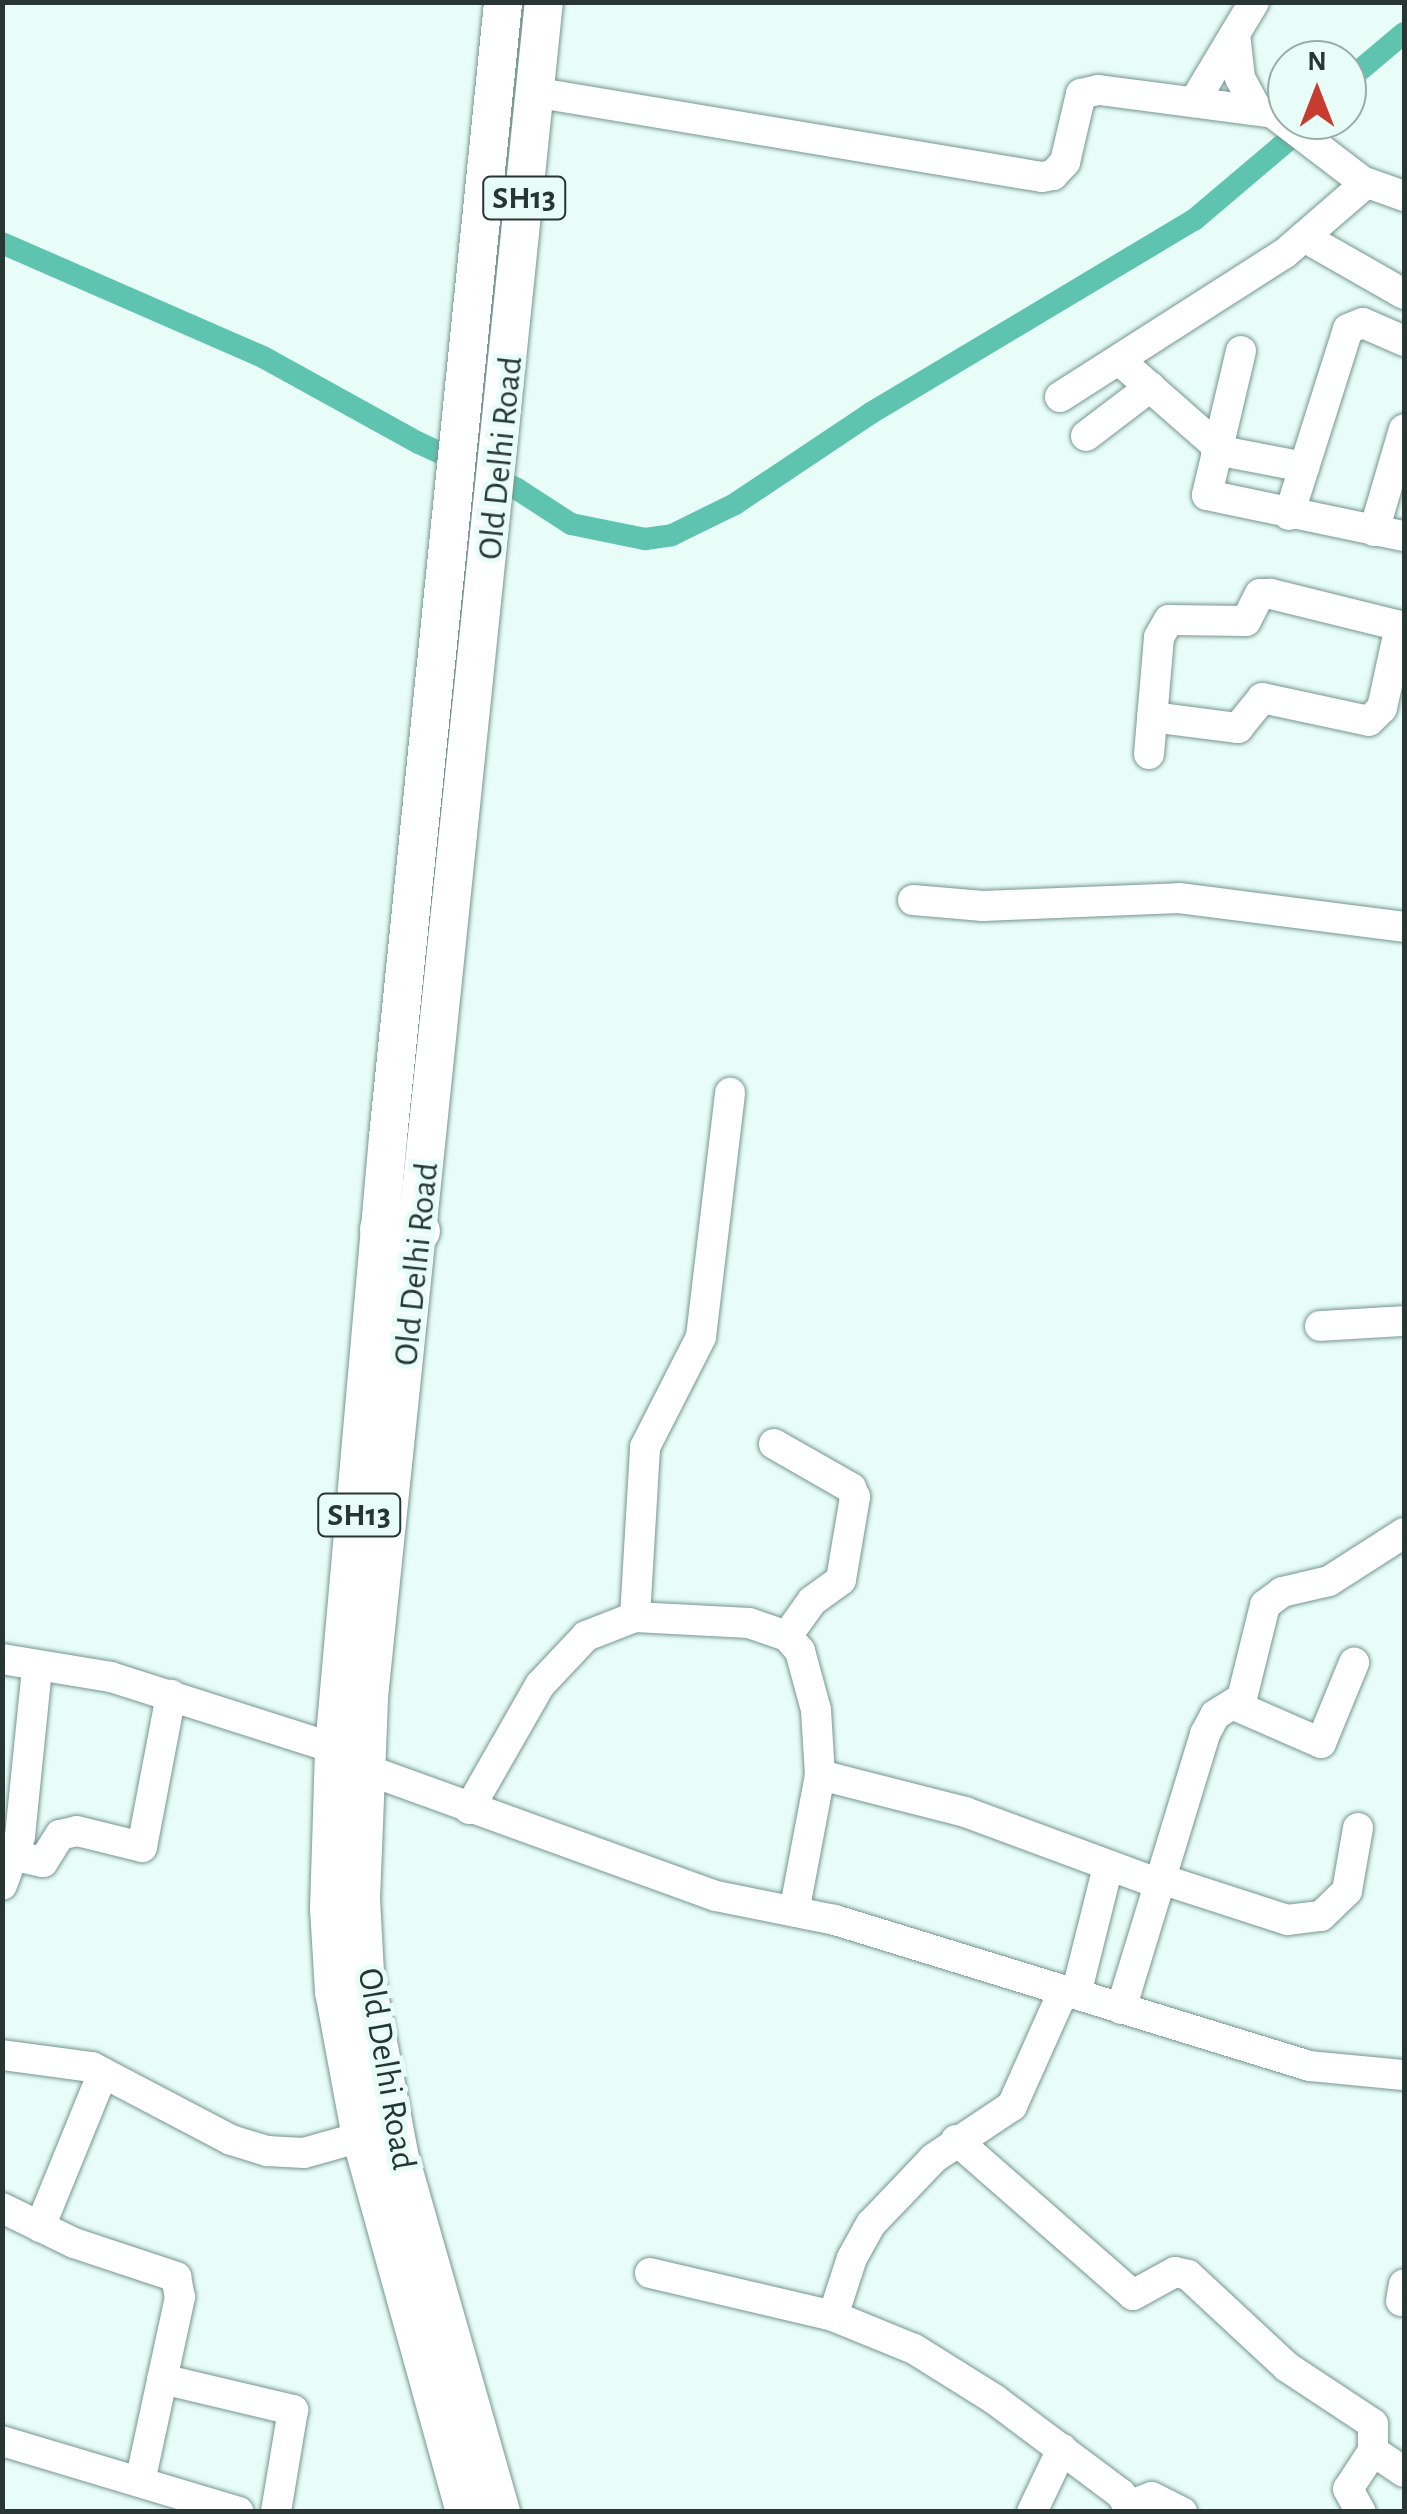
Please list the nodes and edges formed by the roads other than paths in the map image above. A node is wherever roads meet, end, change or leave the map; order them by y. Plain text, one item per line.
1 (502, 2) edge
2 (544, 2) edge
3 (1254, 2) edge
4 (1235, 34) junction
5 (533, 92) junction
6 (1194, 102) junction
7 (1267, 113) edge
8 (1267, 114) edge
9 (1307, 140) edge
10 (1366, 183) junction
11 (1404, 196) edge
12 (1304, 236) junction
13 (1404, 294) edge
14 (1404, 341) edge
15 (1241, 351) dead end
16 (1118, 360) junction
17 (1150, 387) junction
18 (1060, 398) dead end
19 (1404, 429) edge
20 (1086, 436) dead end
21 (1216, 448) junction
22 (1304, 467) junction
23 (1289, 515) junction
24 (1374, 531) junction
25 (1404, 536) edge
26 (1402, 626) edge
27 (1152, 717) junction
28 (1149, 754) dead end
29 (913, 900) dead end
30 (1404, 928) edge
31 (730, 1092) dead end
32 (400, 1230) junction
33 (1404, 1322) edge
34 (1320, 1326) dead end
35 (774, 1444) dead end
36 (1404, 1533) edge
37 (635, 1617) junction
38 (787, 1636) junction
39 (2, 1659) edge
40 (1354, 1662) dead end
41 (38, 1670) junction
42 (171, 1695) junction
43 (1234, 1705) junction
44 (349, 1758) junction
45 (820, 1774) junction
46 (469, 1808) junction
47 (1358, 1828) dead end
48 (8, 1854) edge
49 (1108, 1866) junction
50 (1161, 1881) junction
51 (2, 1885) edge
52 (794, 1912) junction
53 (1070, 1992) junction
54 (1122, 2009) junction
55 (2, 2055) edge
56 (103, 2073) junction
57 (1404, 2075) edge
58 (361, 2137) junction
59 (956, 2140) junction
60 (2, 2208) edge
61 (40, 2227) junction
62 (650, 2273) dead end
63 (833, 2316) junction
64 (162, 2379) junction
65 (2, 2442) edge
66 (1062, 2449) junction
67 (1373, 2451) junction
68 (1404, 2472) edge
69 (140, 2482) junction
70 (1132, 2508) edge
71 (239, 2512) edge
72 (276, 2512) edge
73 (465, 2512) edge
74 (501, 2512) edge
75 (1032, 2512) edge
76 (1182, 2512) edge
77 (1361, 2512) edge

1 - 32 main road, Old Delhi Road / SH13
2 - 5 main road, Old Delhi Road / SH13
3 - 4 street
4 - 6 street
4 - 7 street
5 - 6 street
5 - 32 main road, Old Delhi Road / SH13
6 - 8 street
9 - 10 street
10 - 11 street
10 - 12 street
12 - 13 street
12 - 16 street
14 - 22 street
15 - 21 street
16 - 17 street
16 - 18 street
17 - 20 street
17 - 21 street
19 - 24 street
21 - 22 street
21 - 23 street
22 - 23 street
23 - 24 street
24 - 25 street
26 - 27 street
26 - 27 street
27 - 28 street
29 - 30 street
31 - 37 street
32 - 44 main road, Old Delhi Road / SH13
33 - 34 street
35 - 38 street
36 - 43 street
37 - 38 street
37 - 46 street
38 - 45 street
39 - 41 street
40 - 43 street
41 - 42 street
41 - 48 street
42 - 44 street
42 - 48 street
43 - 50 street
44 - 46 street
44 - 58 main road, Old Delhi Road / SH13
44 - 74 main road, Old Delhi Road / SH13
45 - 49 street
45 - 52 street
46 - 52 street
47 - 50 street
48 - 51 street
49 - 50 street
49 - 53 street
50 - 54 street
52 - 53 street
53 - 54 street
53 - 59 street
54 - 57 street
55 - 56 street
56 - 58 street
56 - 61 street
58 - 73 main road, Old Delhi Road / SH13
59 - 63 street
59 - 67 street
60 - 61 street
61 - 64 street
62 - 63 street
63 - 66 street
64 - 69 street
64 - 72 street
65 - 69 street
66 - 70 street
66 - 75 street
67 - 68 street
67 - 77 street
69 - 71 street
70 - 76 street

